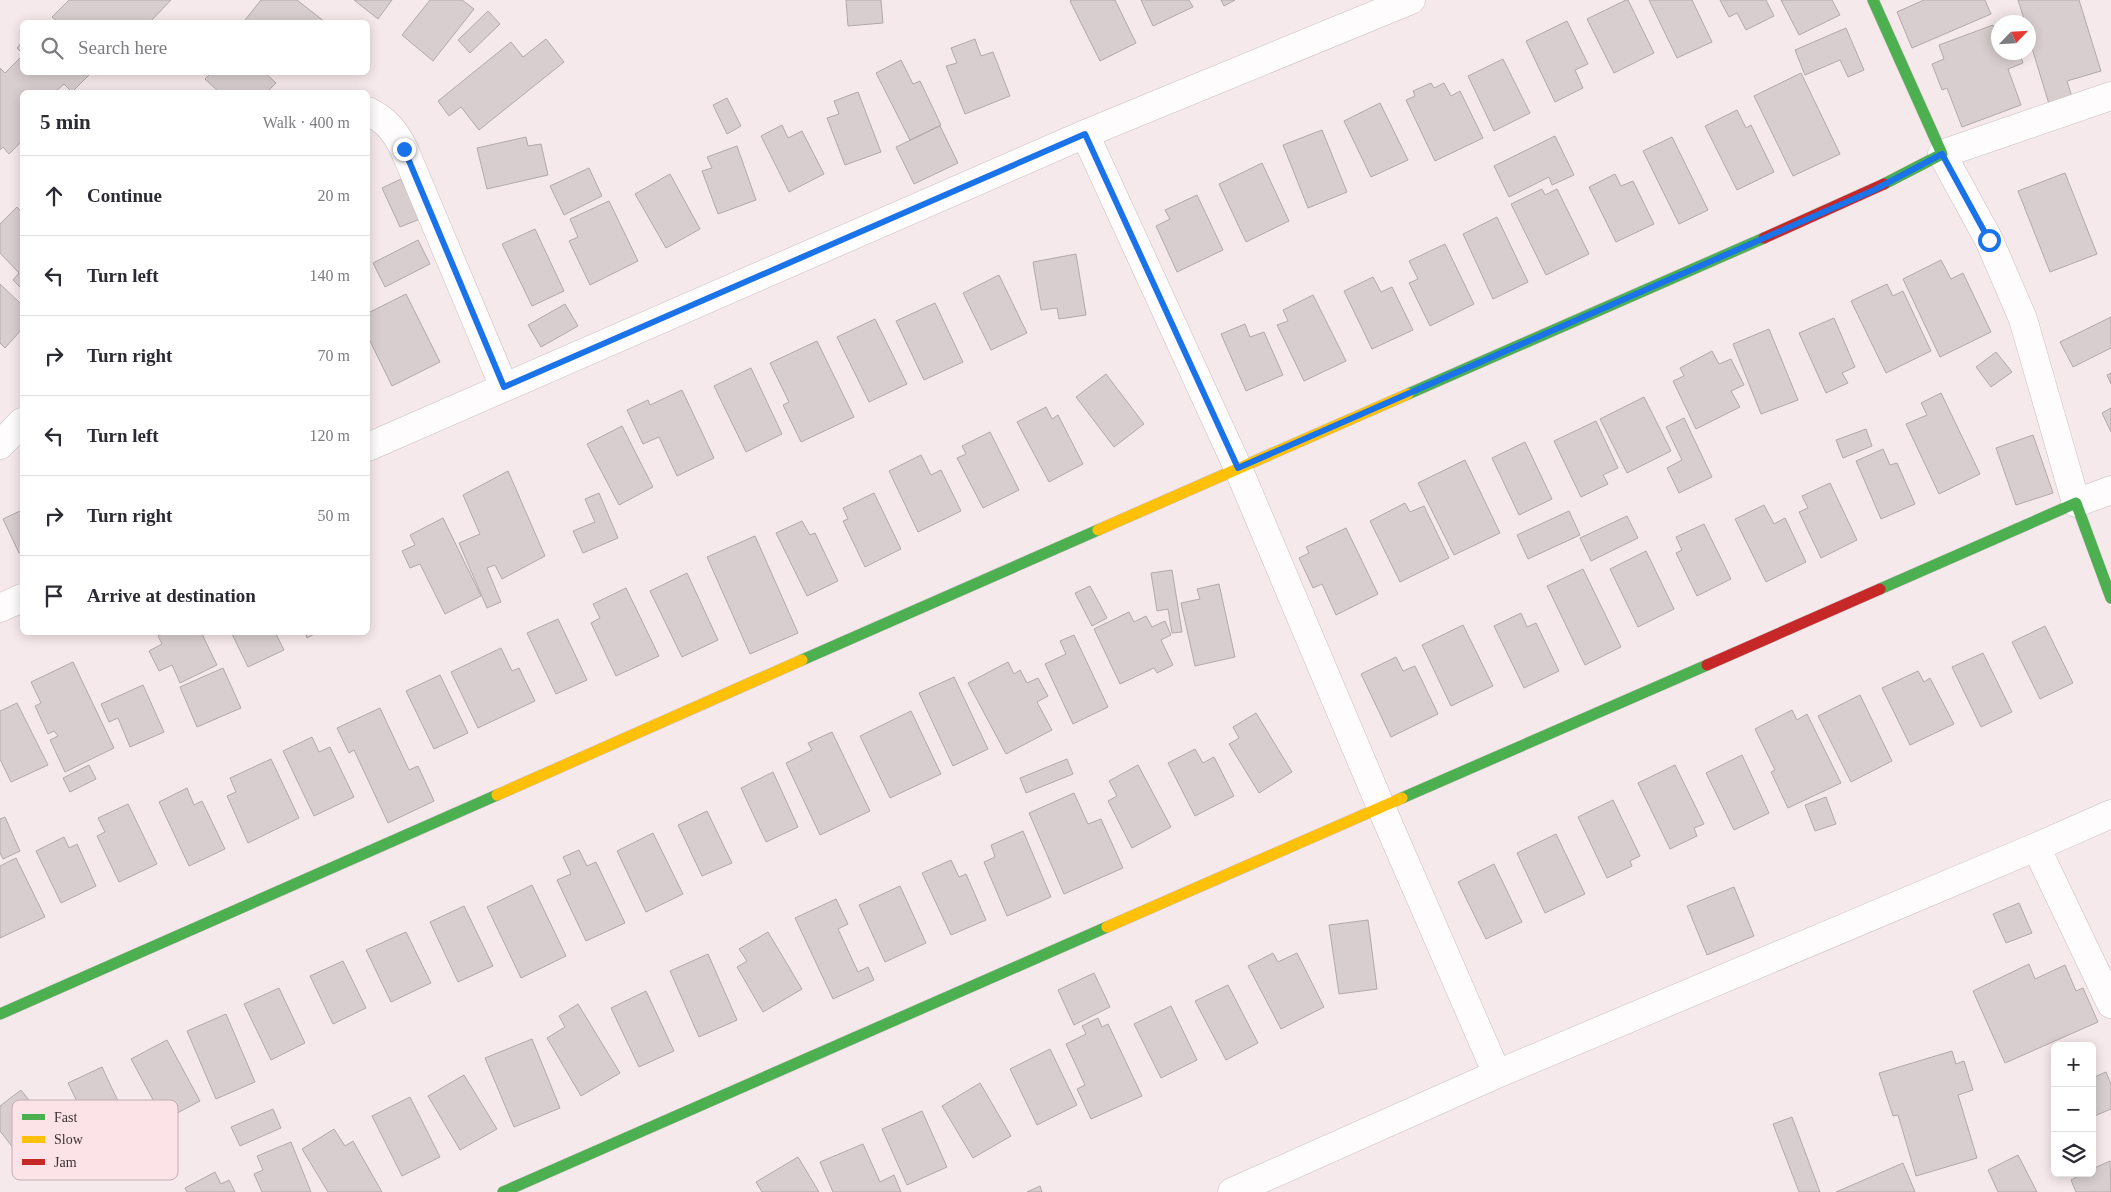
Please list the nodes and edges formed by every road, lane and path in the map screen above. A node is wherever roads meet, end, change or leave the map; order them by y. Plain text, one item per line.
1 (1411, 0) edge
2 (1873, 0) edge
3 (2111, 96) edge
4 (370, 112) edge
5 (1085, 134) junction
6 (1942, 154) junction
7 (504, 387) junction
8 (20, 424) edge
9 (0, 445) edge
10 (370, 446) edge
11 (1238, 468) junction
12 (2111, 490) edge
13 (2076, 503) junction
14 (2111, 598) edge
15 (20, 599) edge
16 (0, 608) edge
17 (1381, 807) junction
18 (2111, 814) edge
19 (2036, 848) junction
20 (2111, 1004) edge
21 (0, 1014) edge
22 (1497, 1074) junction
23 (503, 1192) edge
24 (1232, 1192) edge

1 - 5 street
2 - 6 street
3 - 6 street
4 - 7 street
5 - 7 street
5 - 11 street
6 - 11 street
6 - 13 street
7 - 10 street
8 - 9 street
11 - 17 street
11 - 21 street
12 - 13 street
13 - 14 street
13 - 17 street
15 - 16 street
17 - 22 street
17 - 23 street
18 - 19 street
19 - 20 street
19 - 22 street
22 - 24 street

